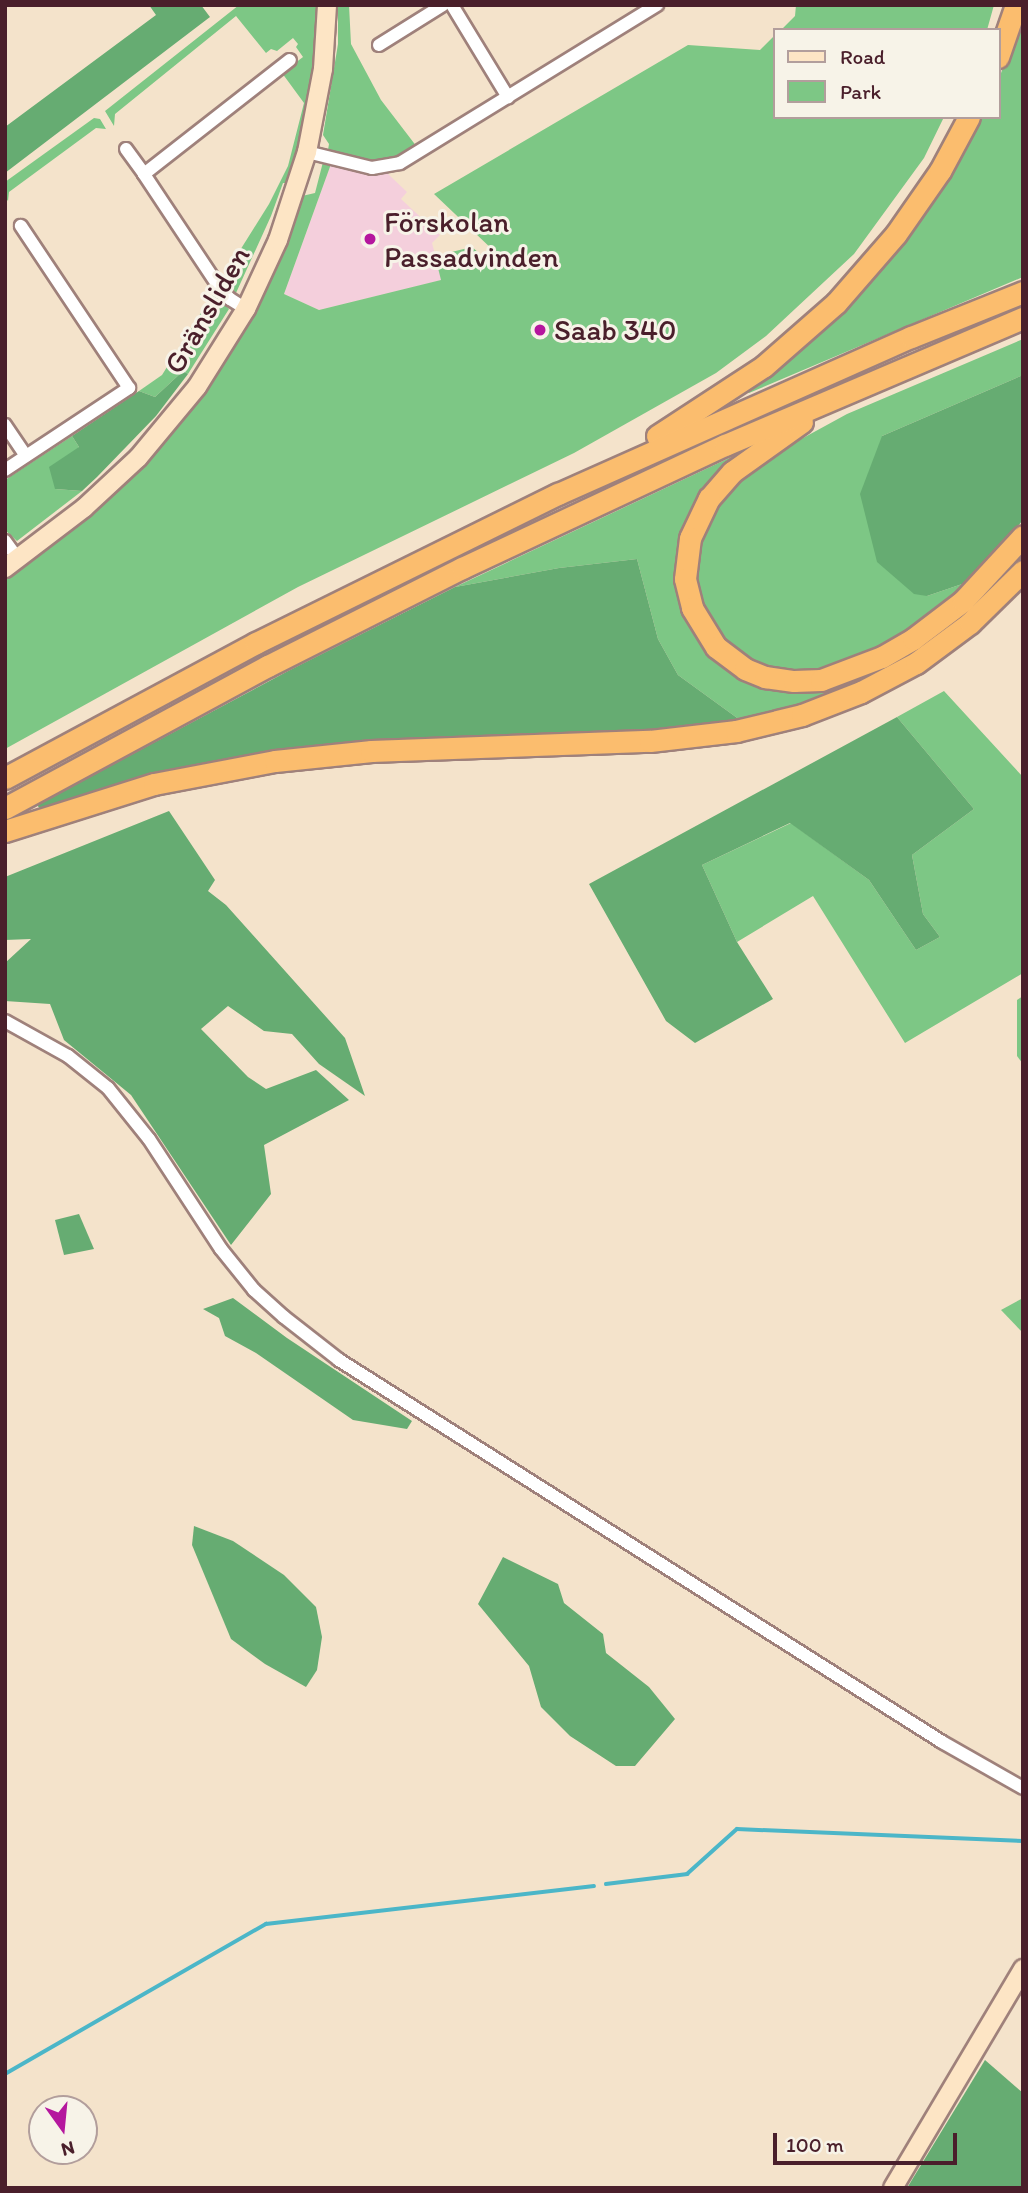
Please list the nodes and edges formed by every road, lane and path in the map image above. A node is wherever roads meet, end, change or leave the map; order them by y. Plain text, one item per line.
1 (327, 5) edge
2 (443, 5) edge
3 (452, 5) edge
4 (657, 5) edge
5 (1016, 5) edge
6 (379, 44) dead end
7 (1000, 51) edge
8 (290, 60) dead end
9 (508, 97) junction
10 (969, 119) edge
11 (125, 149) dead end
12 (307, 152) junction
13 (144, 174) junction
14 (21, 226) dead end
15 (1023, 292) edge
16 (246, 309) junction
17 (1023, 318) edge
18 (854, 388) junction
19 (5, 425) edge
20 (26, 456) junction
21 (5, 470) edge
22 (558, 494) junction
23 (1023, 536) edge
24 (5, 541) edge
25 (12, 564) edge
26 (1023, 571) edge
27 (5, 778) edge
28 (5, 808) edge
29 (5, 831) edge
30 (5, 1021) edge
31 (1023, 1788) edge
32 (1023, 1969) edge
33 (893, 2188) edge

1 - 12 street, Gränsliden
2 - 6 street
3 - 9 street
4 - 9 street
5 - 7 highway
8 - 13 street
9 - 12 street
10 - 22 highway
11 - 13 street
12 - 16 street, Gränsliden
13 - 16 street
14 - 20 street
15 - 22 highway
16 - 25 street, Gränsliden
17 - 18 highway
18 - 23 highway
18 - 28 highway
19 - 20 street
20 - 21 street
22 - 27 highway
24 - 25 street
26 - 29 highway
30 - 31 street
32 - 33 street

